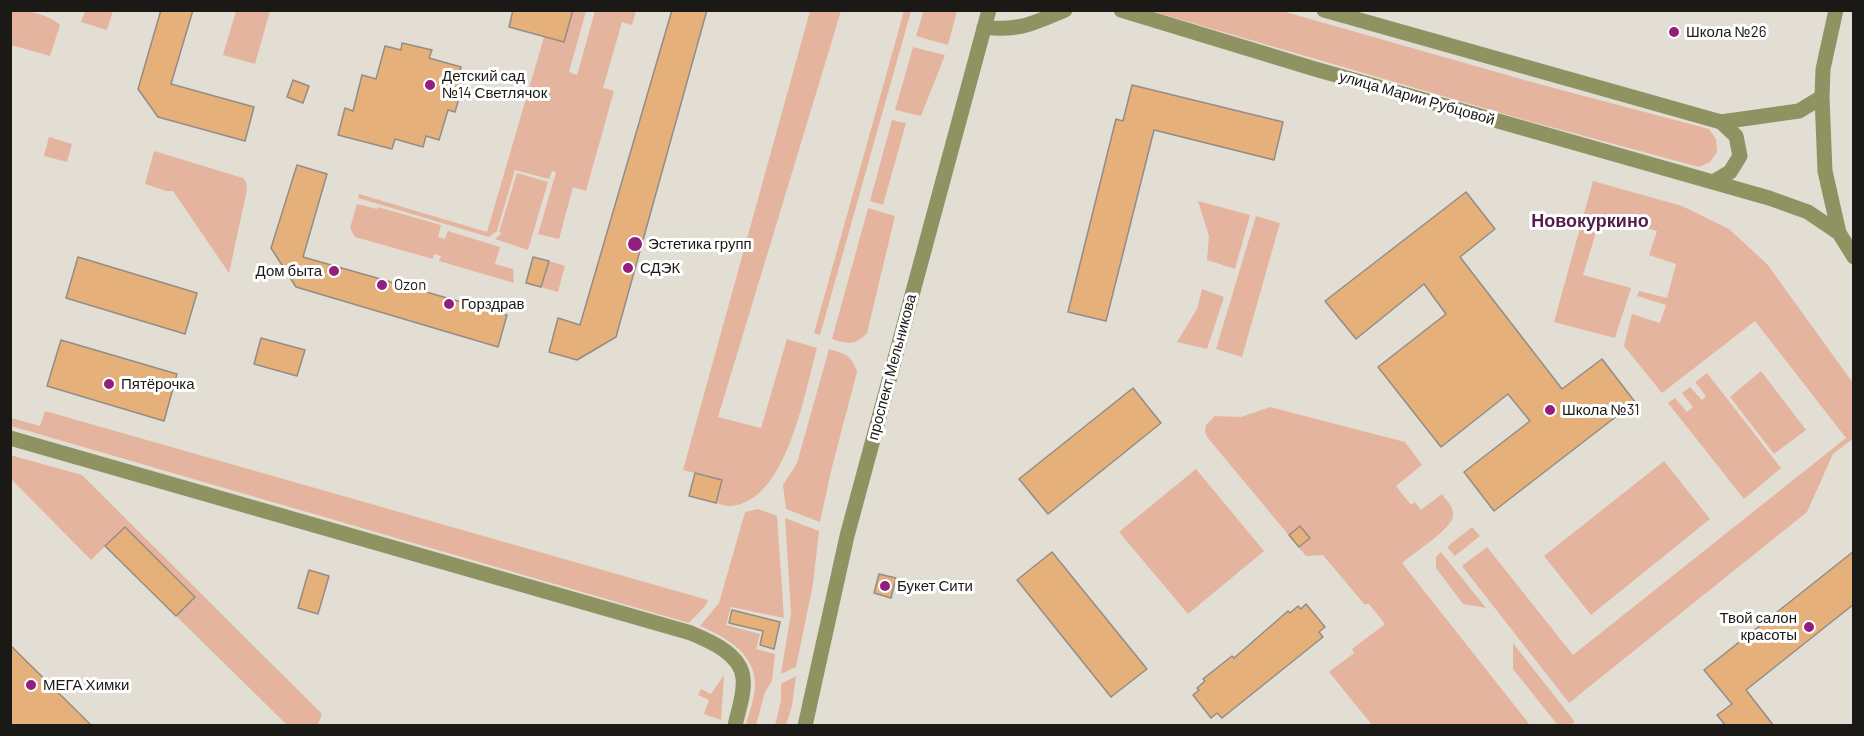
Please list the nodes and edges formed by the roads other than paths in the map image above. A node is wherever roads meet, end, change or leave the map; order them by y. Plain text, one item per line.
1 (989, 10) edge
2 (1065, 10) edge
3 (1121, 10) edge
4 (1324, 10) edge
5 (1836, 10) edge
6 (984, 27) junction
7 (1822, 97) junction
8 (1721, 122) junction
9 (1713, 182) junction
10 (1839, 233) junction
11 (1854, 257) edge
12 (10, 438) edge
13 (735, 726) edge
14 (805, 726) edge

1 - 6 street, проспект Мельникова
2 - 6 street
3 - 9 street, улица Марии Рубцовой
4 - 8 street
5 - 7 street
6 - 14 street, проспект Мельникова
7 - 8 street
7 - 10 street
8 - 9 street
9 - 10 street, улица Марии Рубцовой
10 - 11 street
12 - 13 street

